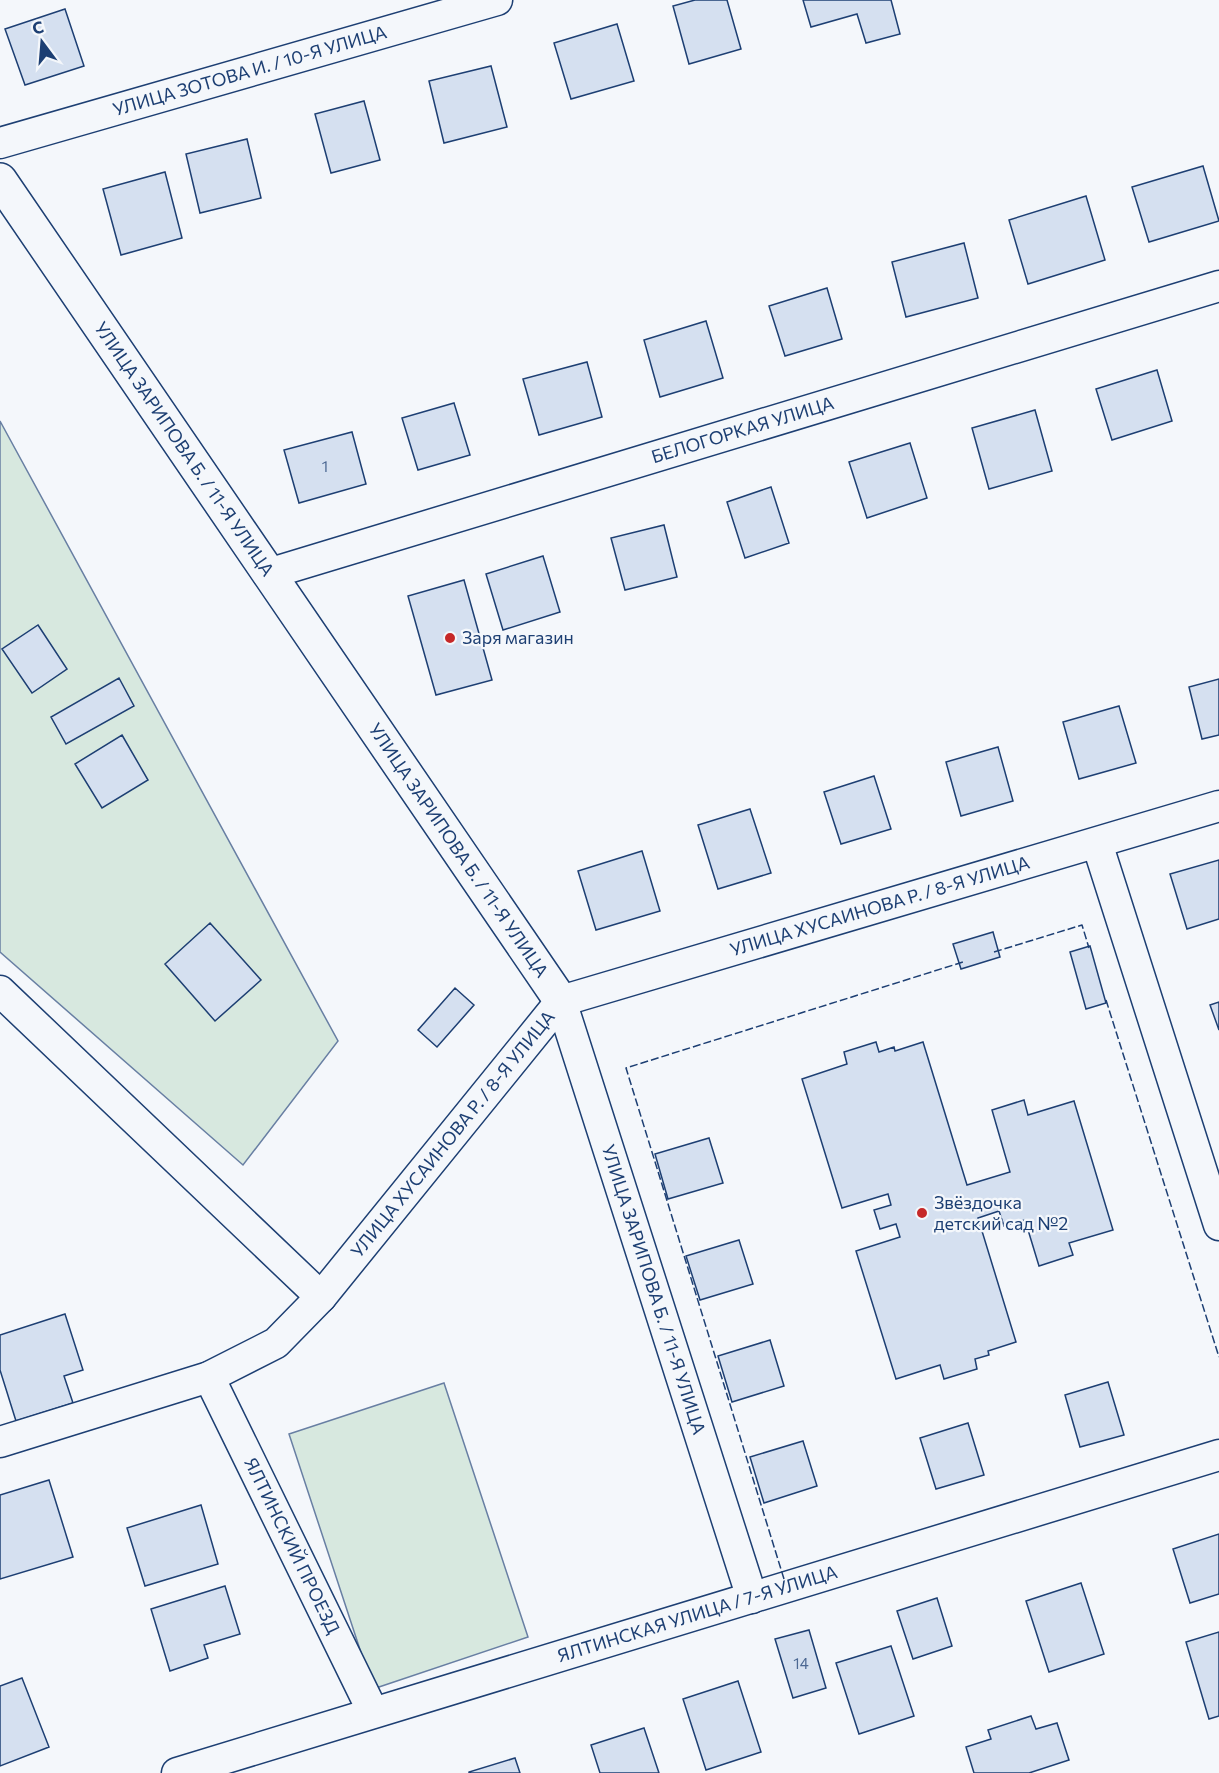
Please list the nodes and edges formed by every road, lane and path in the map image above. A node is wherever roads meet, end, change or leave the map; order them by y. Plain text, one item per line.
1 (497, 0) edge
2 (452, 7) edge
3 (0, 142) edge
4 (0, 180) edge
5 (1219, 286) edge
6 (268, 574) junction
7 (1219, 806) edge
8 (1097, 843) junction
9 (0, 991) edge
10 (561, 1001) junction
11 (1219, 1224) edge
12 (321, 1298) junction
13 (209, 1377) junction
14 (0, 1442) edge
15 (1219, 1455) edge
16 (752, 1598) junction
17 (373, 1712) junction
18 (177, 1773) edge

1 - 2 street, УЛИЦА ЗОТОВА И. / 10-Я УЛИЦА
2 - 3 street, УЛИЦА ЗОТОВА И. / 10-Я УЛИЦА
4 - 6 street, УЛИЦА ЗАРИПОВА Б. / 11-Я УЛИЦА
5 - 6 street, БЕЛОГОРКАЯ УЛИЦА
6 - 10 street, УЛИЦА ЗАРИПОВА Б. / 11-Я УЛИЦА
7 - 8 street, УЛИЦА ХУСАИНОВА Р. / 8-Я УЛИЦА
8 - 10 street, УЛИЦА ХУСАИНОВА Р. / 8-Я УЛИЦА
8 - 11 street
9 - 12 street
10 - 12 street, УЛИЦА ХУСАИНОВА Р. / 8-Я УЛИЦА
10 - 16 street, УЛИЦА ЗАРИПОВА Б. / 11-Я УЛИЦА
12 - 13 street, УЛИЦА ХУСАИНОВА Р. / 8-Я УЛИЦА
13 - 14 street, УЛИЦА ХУСАИНОВА Р. / 8-Я УЛИЦА
13 - 17 street, ЯЛТИНСКИЙ ПРОЕЗД
15 - 16 street, ЯЛТИНСКАЯ УЛИЦА / 7-Я УЛИЦА
16 - 17 street, ЯЛТИНСКАЯ УЛИЦА / 7-Я УЛИЦА
17 - 18 street, ЯЛТИНСКАЯ УЛИЦА / 7-Я УЛИЦА

